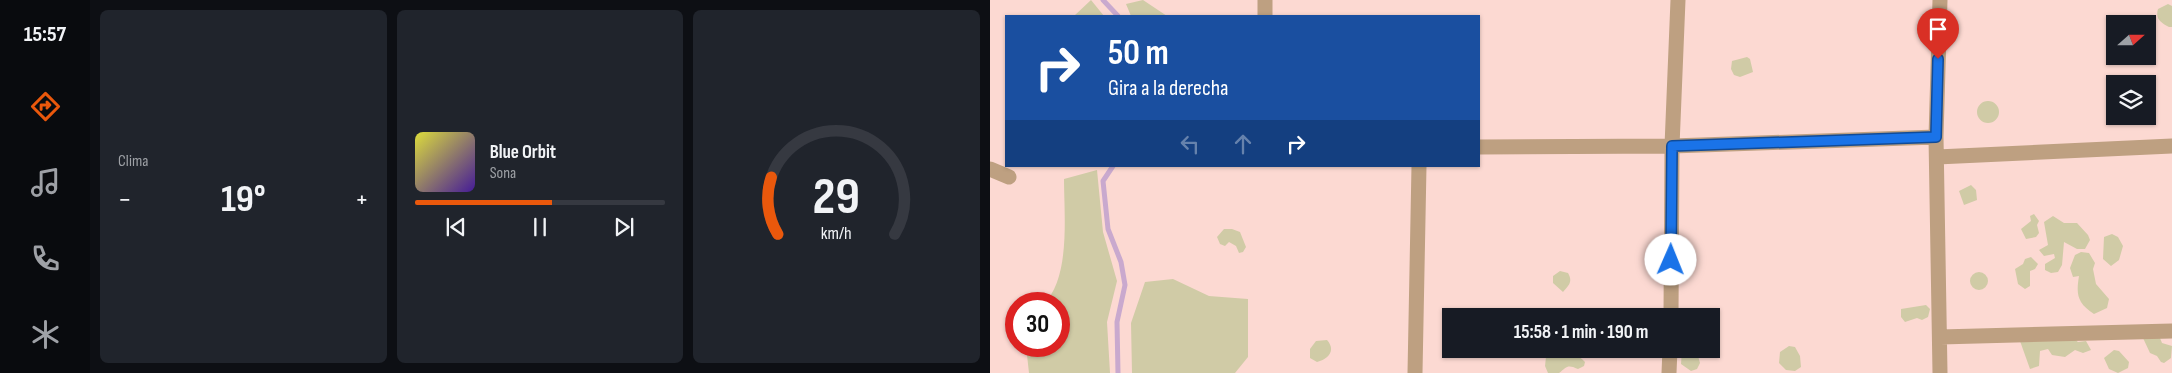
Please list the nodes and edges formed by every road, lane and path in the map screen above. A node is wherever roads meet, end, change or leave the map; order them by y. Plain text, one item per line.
1 (1264, 0) edge
2 (1678, 0) edge
3 (1940, 0) edge
4 (1265, 15) edge
5 (1936, 137) junction
6 (1672, 146) junction
7 (2172, 146) edge
8 (1480, 147) edge
9 (1936, 156) junction
10 (1419, 167) edge
11 (990, 169) edge
12 (1009, 177) dead end
13 (1671, 308) edge
14 (2172, 331) edge
15 (1940, 337) junction
16 (1670, 358) edge
17 (1415, 373) edge
18 (1670, 373) edge
19 (1940, 373) edge

1 - 4 street
2 - 6 street
3 - 5 street
5 - 6 street
5 - 9 street
6 - 8 street
6 - 13 street
7 - 9 street
9 - 15 street
10 - 17 street
11 - 12 street
14 - 15 street
15 - 19 street
16 - 18 street

